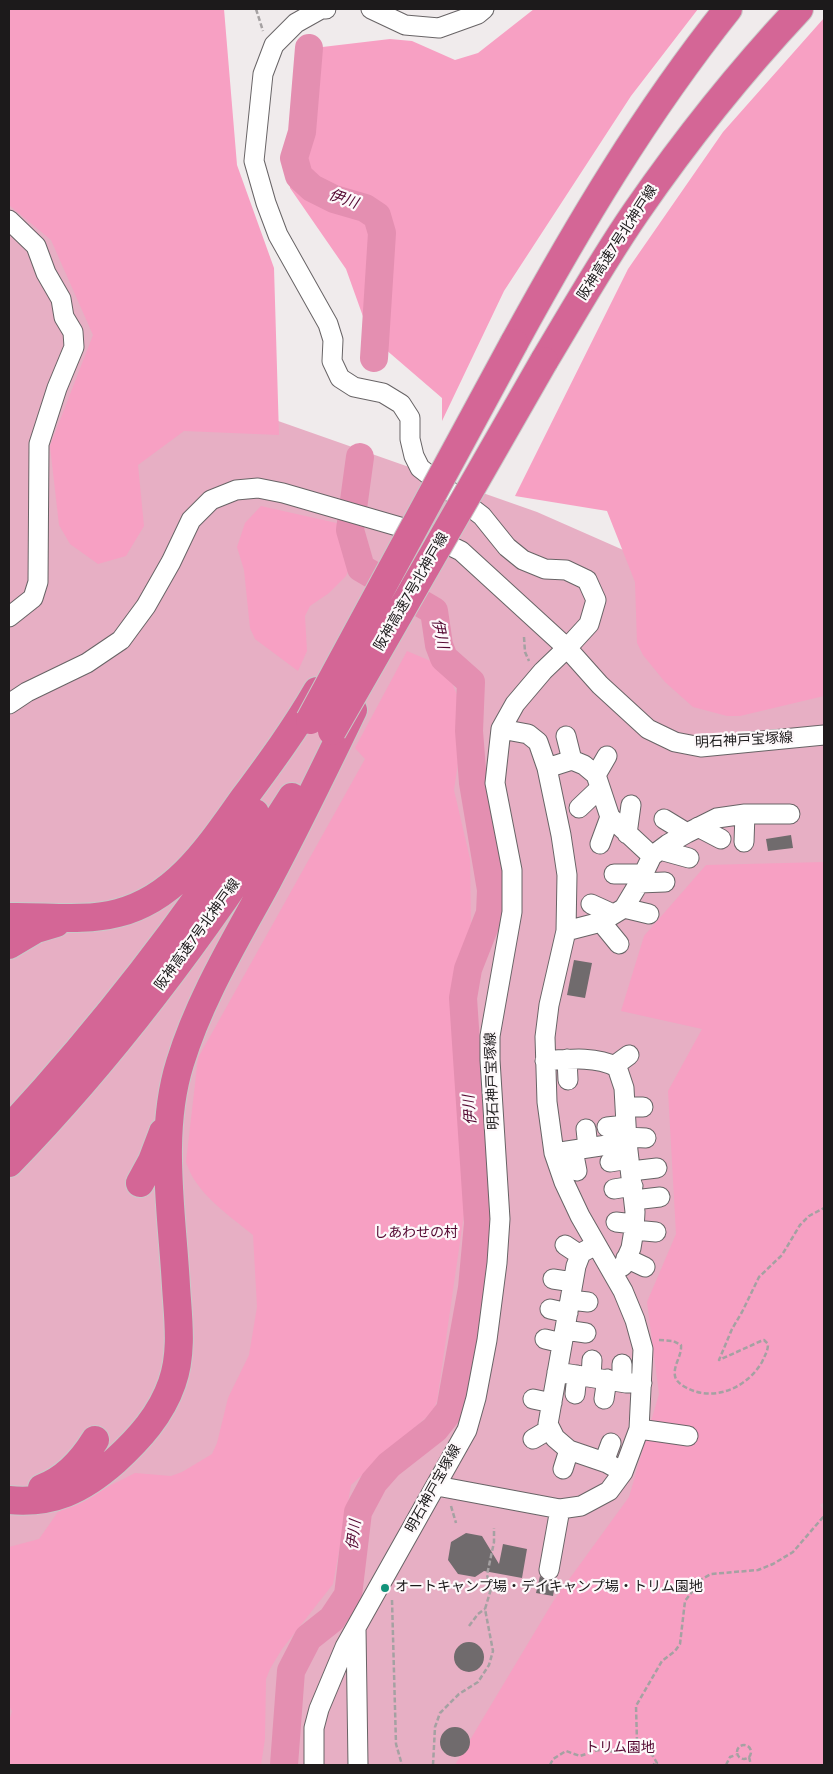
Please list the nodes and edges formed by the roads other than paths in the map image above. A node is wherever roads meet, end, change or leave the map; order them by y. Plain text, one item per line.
1 (326, 9) edge
2 (371, 9) edge
3 (484, 9) edge
4 (728, 9) edge
5 (799, 9) edge
6 (9, 220) edge
7 (9, 617) edge
8 (567, 648) junction
9 (9, 704) edge
10 (321, 726) junction
11 (501, 729) junction
12 (824, 735) edge
13 (566, 736) dead end
14 (607, 756) dead end
15 (572, 760) junction
16 (547, 768) junction
17 (597, 782) junction
18 (631, 805) dead end
19 (579, 808) dead end
20 (745, 814) junction
21 (790, 814) dead end
22 (610, 817) junction
23 (664, 819) dead end
24 (693, 830) junction
25 (627, 834) junction
26 (721, 839) dead end
27 (744, 842) dead end
28 (600, 844) dead end
29 (656, 853) junction
30 (689, 858) dead end
31 (614, 874) dead end
32 (641, 878) junction
33 (665, 882) dead end
34 (591, 904) dead end
35 (649, 914) dead end
36 (613, 915) junction
37 (9, 917) edge
38 (77, 918) junction
39 (566, 931) junction
40 (619, 944) dead end
41 (9, 945) edge
42 (567, 1059) junction
43 (545, 1061) junction
44 (568, 1080) dead end
45 (170, 1111) junction
46 (9, 1129) edge
47 (586, 1129) dead end
48 (646, 1138) dead end
49 (628, 1146) junction
50 (581, 1149) junction
51 (554, 1153) junction
52 (610, 1162) dead end
53 (9, 1163) edge
54 (656, 1168) dead end
55 (577, 1171) dead end
56 (140, 1184) dead end
57 (614, 1189) dead end
58 (660, 1197) dead end
59 (628, 1226) junction
60 (656, 1232) dead end
61 (596, 1245) junction
62 (626, 1258) junction
63 (645, 1267) dead end
64 (612, 1272) junction
65 (553, 1279) dead end
66 (565, 1315) junction
67 (586, 1333) dead end
68 (552, 1372) junction
69 (602, 1373) junction
70 (642, 1382) junction
71 (574, 1394) dead end
72 (533, 1399) dead end
73 (604, 1400) dead end
74 (552, 1403) junction
75 (639, 1429) junction
76 (688, 1436) dead end
77 (562, 1437) junction
78 (533, 1439) dead end
79 (95, 1440) dead end
80 (611, 1443) dead end
81 (604, 1462) junction
82 (563, 1469) dead end
83 (623, 1472) junction
84 (436, 1486) junction
85 (9, 1498) edge
86 (560, 1509) junction
87 (548, 1570) dead end
88 (356, 1628) junction
89 (314, 1765) edge
90 (358, 1765) edge

1 - 8 street
2 - 3 street
4 - 10 highway, 阪神高速7号北神戸線, bridge
5 - 10 highway, 阪神高速7号北神戸線, bridge
6 - 7 street
8 - 9 street
8 - 11 street, 明石神戸宝塚線
8 - 12 street, 明石神戸宝塚線
10 - 38 highway
10 - 45 highway
10 - 46 highway, 阪神高速7号北神戸線
10 - 53 highway, 阪神高速7号北神戸線
11 - 16 street
11 - 84 street, 明石神戸宝塚線
13 - 15 street
14 - 17 street
15 - 16 street
15 - 17 street
16 - 39 street
17 - 19 street
17 - 22 street
18 - 25 street
20 - 21 street
20 - 24 street
20 - 27 street
22 - 25 street
22 - 28 street
23 - 24 street
24 - 26 street
24 - 29 street
25 - 29 street
29 - 30 street
29 - 32 street
31 - 32 street
32 - 33 street
32 - 36 street
34 - 36 street
35 - 36 street
36 - 39 street
36 - 40 street
37 - 38 highway
38 - 41 highway
39 - 43 street
42 - 43 street
42 - 44 street
42 - 49 street
43 - 51 street
45 - 56 highway
45 - 85 highway
47 - 50 street
48 - 49 street
49 - 50 street
49 - 52 street
49 - 54 street
49 - 57 street
49 - 58 street
49 - 59 street
50 - 51 street
50 - 55 street
51 - 61 street
59 - 60 street
59 - 62 street
61 - 64 street
61 - 66 street
62 - 63 street
62 - 64 street
64 - 70 street
65 - 66 street
66 - 67 street
66 - 68 street
68 - 69 street
68 - 74 street
69 - 70 street
69 - 71 street
69 - 73 street
70 - 75 street
72 - 74 street
74 - 77 street
75 - 76 street
75 - 83 street
77 - 78 street
77 - 81 street
77 - 82 street
79 - 85 highway
80 - 81 street
81 - 83 street
83 - 86 street
84 - 86 street
84 - 88 street, 明石神戸宝塚線
86 - 87 street
88 - 89 street, 明石神戸宝塚線
88 - 90 street

